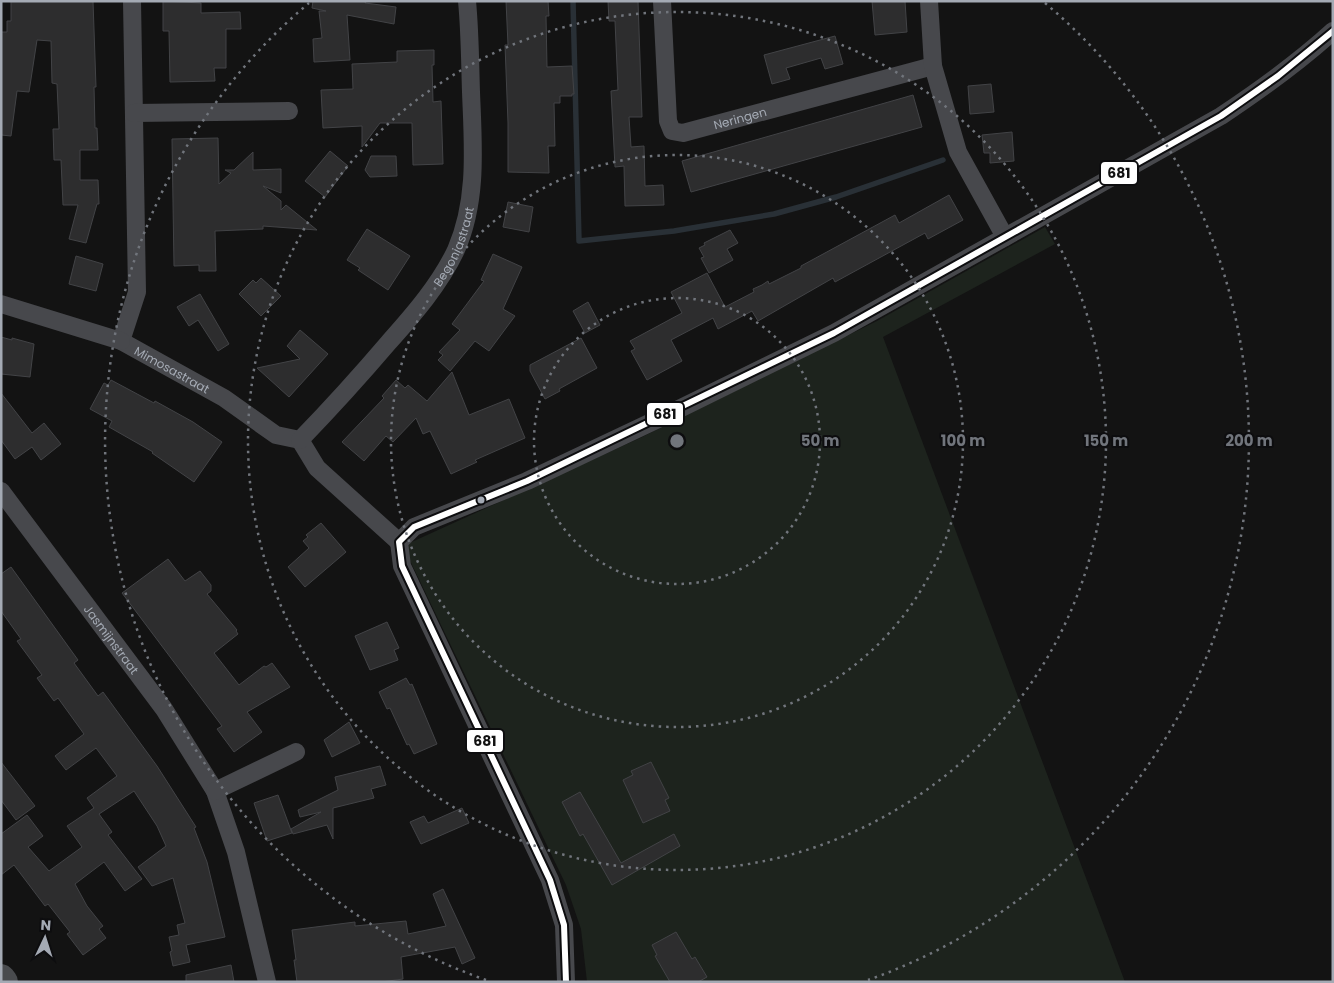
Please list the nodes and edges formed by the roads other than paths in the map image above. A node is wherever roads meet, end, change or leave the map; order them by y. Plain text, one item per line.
1 (132, 1) edge
2 (467, 1) edge
3 (662, 1) edge
4 (929, 1) edge
5 (1333, 31) edge
6 (933, 66) junction
7 (289, 110) dead end
8 (134, 113) junction
9 (1005, 237) junction
10 (1, 304) edge
11 (121, 341) junction
12 (300, 440) junction
13 (1, 492) edge
14 (399, 542) junction
15 (296, 752) dead end
16 (215, 791) junction
17 (1, 978) edge
18 (566, 978) edge
19 (4, 982) edge
20 (268, 982) edge

1 - 8 street, Mimosastraat
2 - 12 street, Begoniastraat
3 - 6 street, Neringen
4 - 6 street
5 - 9 street
6 - 9 street
7 - 8 street
8 - 11 street, Mimosastraat
9 - 14 street
10 - 11 street
11 - 12 street, Mimosastraat
12 - 14 street
13 - 16 street, Jasmijnstraat
14 - 18 street
15 - 16 street
16 - 20 street, Jasmijnstraat
17 - 19 main road

